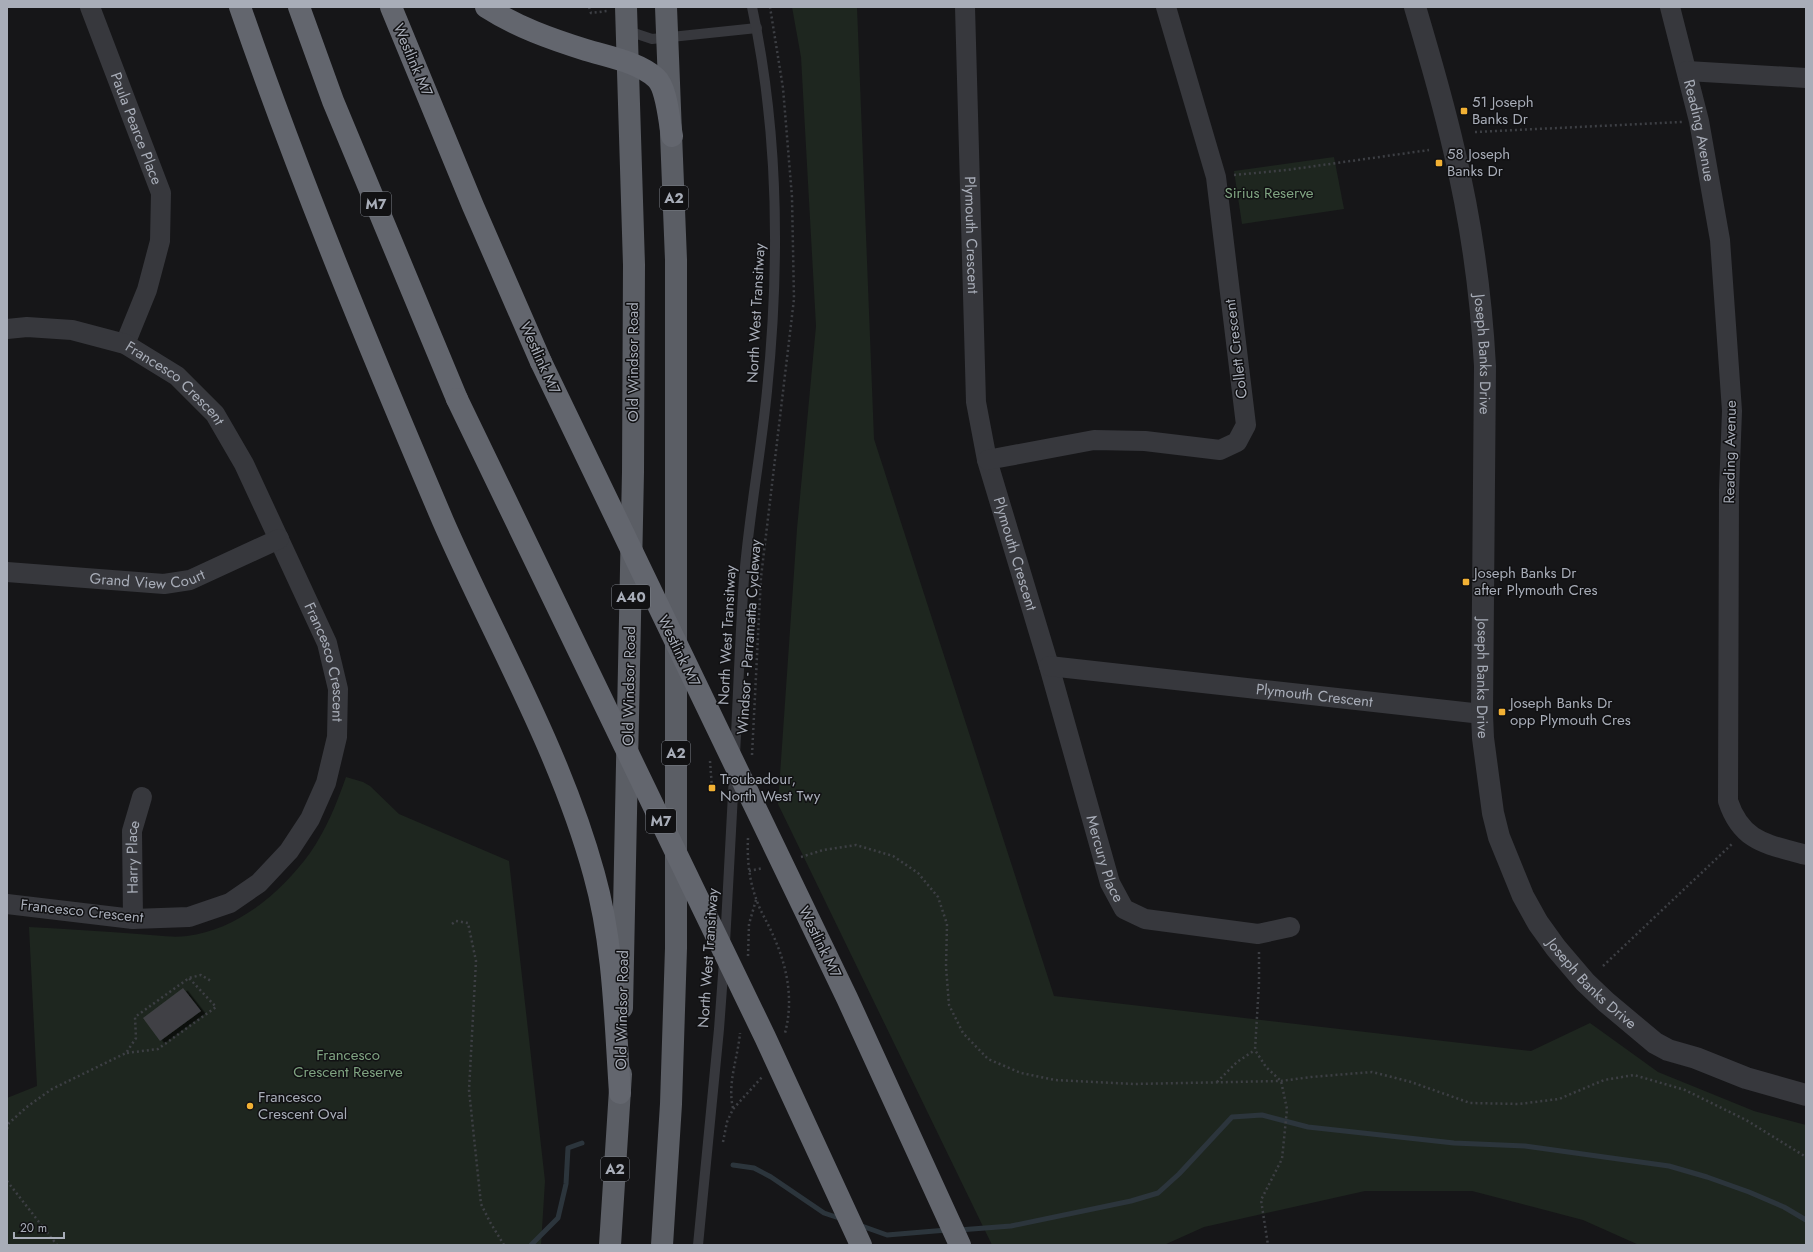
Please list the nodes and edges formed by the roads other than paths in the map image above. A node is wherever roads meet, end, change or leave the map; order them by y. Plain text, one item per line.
1 (90, 7) edge
2 (240, 7) edge
3 (299, 7) edge
4 (391, 7) edge
5 (486, 7) edge
6 (666, 7) edge
7 (752, 7) edge
8 (965, 7) edge
9 (1166, 7) edge
10 (1415, 7) edge
11 (1670, 7) edge
12 (626, 17) edge
13 (757, 28) junction
14 (668, 36) junction
15 (627, 62) junction
16 (1687, 71) junction
17 (1806, 78) edge
18 (672, 136) junction
19 (7, 329) edge
20 (125, 344) junction
21 (987, 460) junction
22 (278, 539) junction
23 (7, 572) edge
24 (1050, 666) junction
25 (1482, 714) junction
26 (142, 797) dead end
27 (1806, 855) edge
28 (7, 904) edge
29 (133, 919) junction
30 (1290, 927) dead end
31 (620, 1094) junction
32 (1806, 1095) edge
33 (610, 1245) edge
34 (662, 1245) edge
35 (698, 1245) edge
36 (860, 1245) edge
37 (960, 1245) edge

1 - 20 street, Paula Pearce Place
2 - 31 highway
3 - 36 highway, M7, bridge
4 - 37 highway, Westlink M7, bridge
5 - 15 highway
6 - 14 highway, A2
7 - 13 lane, North West Transitway
8 - 21 street, Plymouth Crescent
9 - 21 street, Collett Crescent
10 - 25 street, Joseph Banks Drive
11 - 16 street, Reading Avenue
12 - 14 lane
12 - 15 highway, Old Windsor Road / A40
13 - 14 lane
13 - 35 lane, North West Transitway
14 - 18 highway, A2
15 - 18 highway
15 - 31 highway, Old Windsor Road / A40
16 - 17 street
16 - 27 street, Reading Avenue
18 - 34 highway, A2
19 - 20 street, Francesco Crescent
20 - 22 street, Francesco Crescent
21 - 24 street, Plymouth Crescent
22 - 23 street, Grand View Court
22 - 29 street, Francesco Crescent
24 - 25 street, Plymouth Crescent
24 - 30 street, Mercury Place
25 - 32 street, Joseph Banks Drive
26 - 29 street, Harry Place
28 - 29 street, Francesco Crescent
31 - 33 highway, Old Windsor Road / A2

